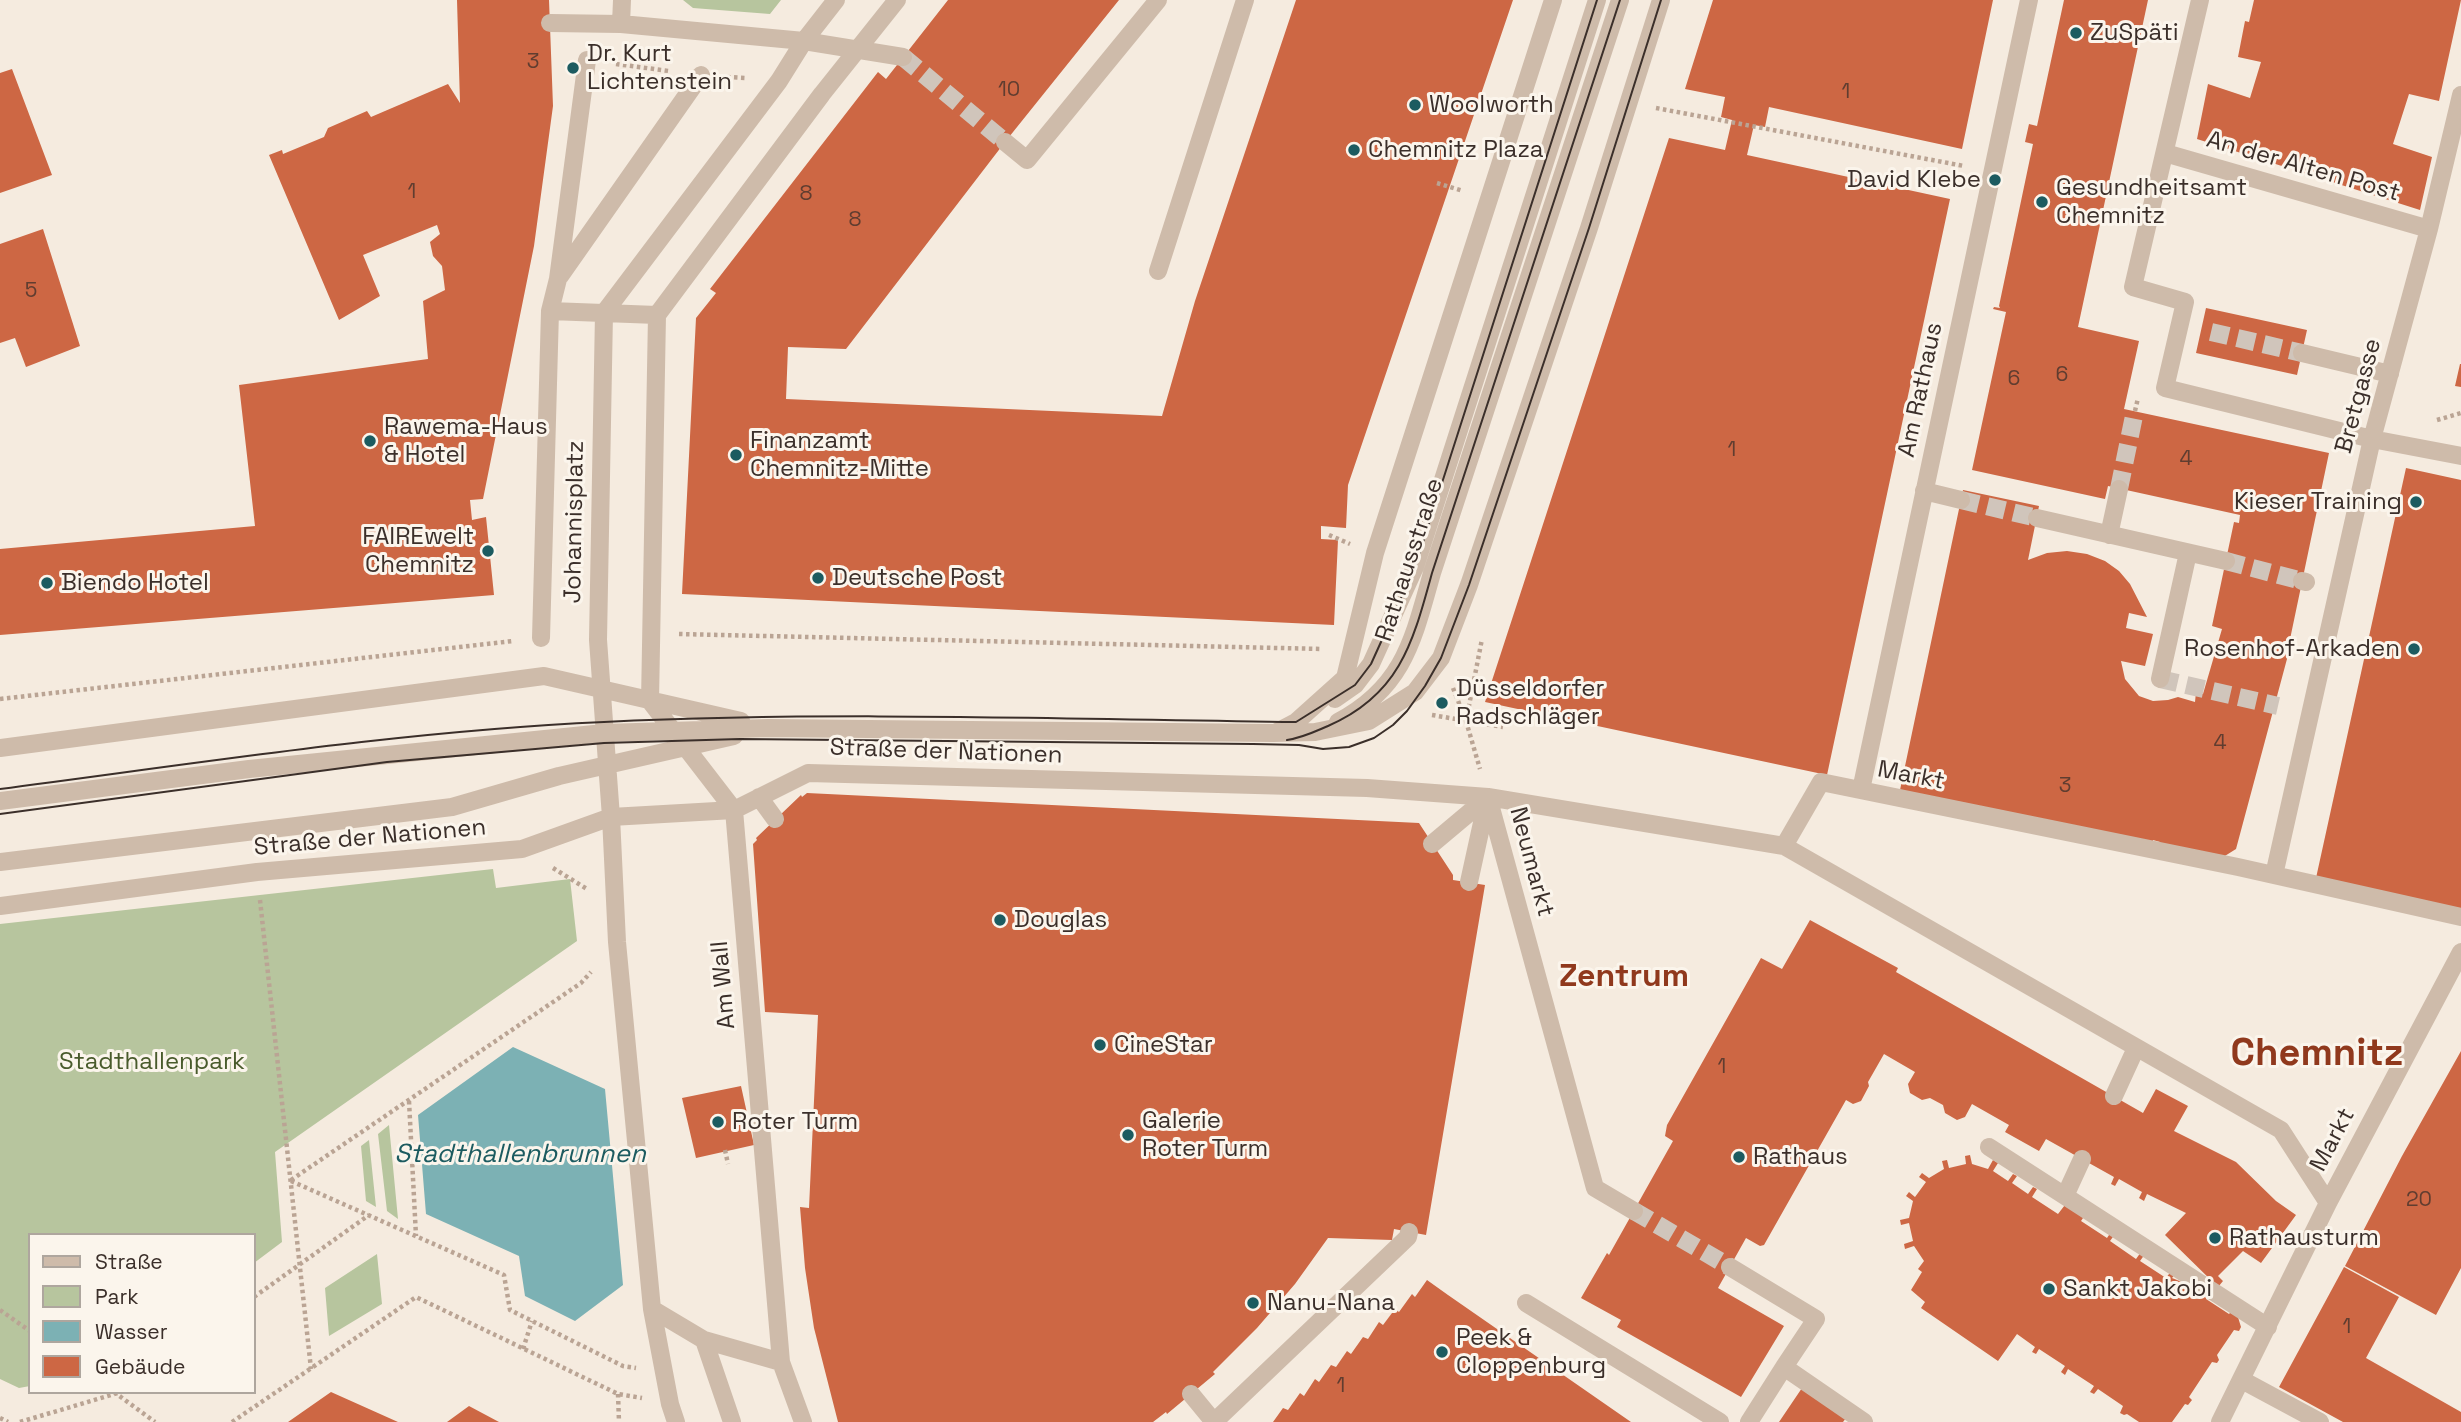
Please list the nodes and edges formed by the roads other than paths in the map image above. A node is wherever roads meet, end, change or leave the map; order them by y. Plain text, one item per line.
1 (622, 0) edge
2 (836, 0) edge
3 (897, 0) edge
4 (1158, 0) edge
5 (1245, 0) edge
6 (1553, 0) edge
7 (1597, 0) edge
8 (1620, 0) edge
9 (1661, 0) edge
10 (2029, 0) edge
11 (2200, 0) edge
12 (550, 23) dead end
13 (621, 24) junction
14 (804, 41) junction
15 (858, 49) junction
16 (903, 57) tunnel mouth
17 (587, 60) dead end
18 (701, 75) dead end
19 (2461, 95) edge
20 (1005, 142) tunnel mouth
21 (2165, 153) junction
22 (2429, 229) junction
23 (1157, 271) dead end
24 (558, 279) junction
25 (550, 311) junction
26 (604, 313) junction
27 (657, 315) junction
28 (2302, 353) tunnel mouth
29 (2390, 373) junction
30 (2372, 439) junction
31 (2461, 456) edge
32 (2119, 489) tunnel mouth
33 (1924, 491) junction
34 (1961, 500) tunnel mouth
35 (2037, 518) tunnel mouth
36 (2109, 534) junction
37 (2188, 553) junction
38 (2226, 561) tunnel mouth
39 (541, 638) road end
40 (2160, 679) dead end
41 (600, 690) junction
42 (650, 701) junction
43 (1296, 722) junction
44 (768, 728) junction
45 (672, 729) junction
46 (1315, 732) junction
47 (604, 733) junction
48 (1273, 733) junction
49 (686, 747) junction
50 (0, 748) edge
51 (606, 765) junction
52 (1861, 790) junction
53 (759, 797) junction
54 (1488, 797) junction
55 (0, 801) edge
56 (734, 810) junction
57 (611, 817) junction
58 (775, 819) dead end
59 (1432, 844) dead end
60 (1784, 846) junction
61 (0, 862) edge
62 (2274, 875) junction
63 (1469, 883) dead end
64 (0, 906) edge
65 (2461, 917) edge
66 (2461, 951) edge
67 (2136, 1048) junction
68 (2114, 1096) dead end
69 (1989, 1147) dead end
70 (2082, 1159) dead end
71 (2066, 1196) junction
72 (2328, 1203) junction
73 (1634, 1211) tunnel mouth
74 (1409, 1232) dead end
75 (1730, 1267) tunnel mouth
76 (1526, 1303) dead end
77 (652, 1308) junction
78 (2268, 1327) junction
79 (704, 1340) junction
80 (781, 1362) junction
81 (1784, 1367) junction
82 (2242, 1380) junction
83 (1191, 1394) dead end
84 (676, 1422) edge
85 (732, 1422) edge
86 (803, 1422) edge
87 (1213, 1422) edge
88 (1720, 1422) edge
89 (1749, 1422) edge
90 (1864, 1422) edge
91 (2220, 1422) edge
92 (2320, 1422) edge

1 - 13 street
2 - 14 street
3 - 15 street
4 - 20 street
5 - 23 street
6 - 43 street, Rathausstraße
7 - 43 street, Rathausstraße
8 - 46 street, Rathausstraße
9 - 46 street
10 - 33 street, Am Rathaus
11 - 21 street
12 - 13 street
13 - 14 street
14 - 15 street
14 - 26 street
15 - 16 street
15 - 27 street
17 - 24 street, Johannisplatz
18 - 24 street, Johannisplatz
19 - 22 street, Bretgasse
21 - 22 street, An der Alten Post
21 - 30 street
22 - 29 street, Bretgasse
24 - 25 street, Johannisplatz
25 - 26 street
25 - 39 street, Johannisplatz
26 - 27 street
26 - 41 street, Johannisplatz
27 - 42 street
28 - 29 street
29 - 30 street, Bretgasse
30 - 31 street
30 - 62 street, Bretgasse
32 - 36 street
33 - 34 street
33 - 52 street, Am Rathaus
35 - 36 street
36 - 37 street
37 - 38 street
37 - 40 street
41 - 42 street, Straße der Nationen
41 - 47 street, Johannisplatz
41 - 50 street, Straße der Nationen
42 - 44 street, Straße der Nationen
42 - 45 street
43 - 48 street, Rathausstraße
44 - 45 street, Straße der Nationen
44 - 48 street, Straße der Nationen
44 - 49 street, Straße der Nationen
45 - 47 street, Straße der Nationen
45 - 49 street
46 - 48 street, Straße der Nationen
47 - 51 street
47 - 55 street, Straße der Nationen
49 - 51 street, Straße der Nationen
49 - 56 street
51 - 57 street
51 - 61 street, Straße der Nationen
52 - 60 street, Markt
52 - 62 street, Markt
53 - 54 street, Straße der Nationen
53 - 56 street, Straße der Nationen
53 - 58 street
54 - 59 street
54 - 60 street, Neumarkt
54 - 63 street
54 - 73 street, Neumarkt
56 - 57 street, Straße der Nationen
56 - 80 street, Am Wall
57 - 64 street, Straße der Nationen
57 - 77 street
60 - 67 street, Markt
62 - 65 street, Markt
66 - 72 street, Markt
67 - 68 street
67 - 72 street, Markt
69 - 71 street
70 - 71 street
71 - 78 street
72 - 78 street
74 - 87 street
75 - 81 street
76 - 88 street
77 - 79 street
77 - 84 street
78 - 82 street
79 - 80 street
79 - 85 street
80 - 86 street, Am Wall
81 - 89 street
81 - 90 street
82 - 91 street
82 - 92 street
83 - 87 street

